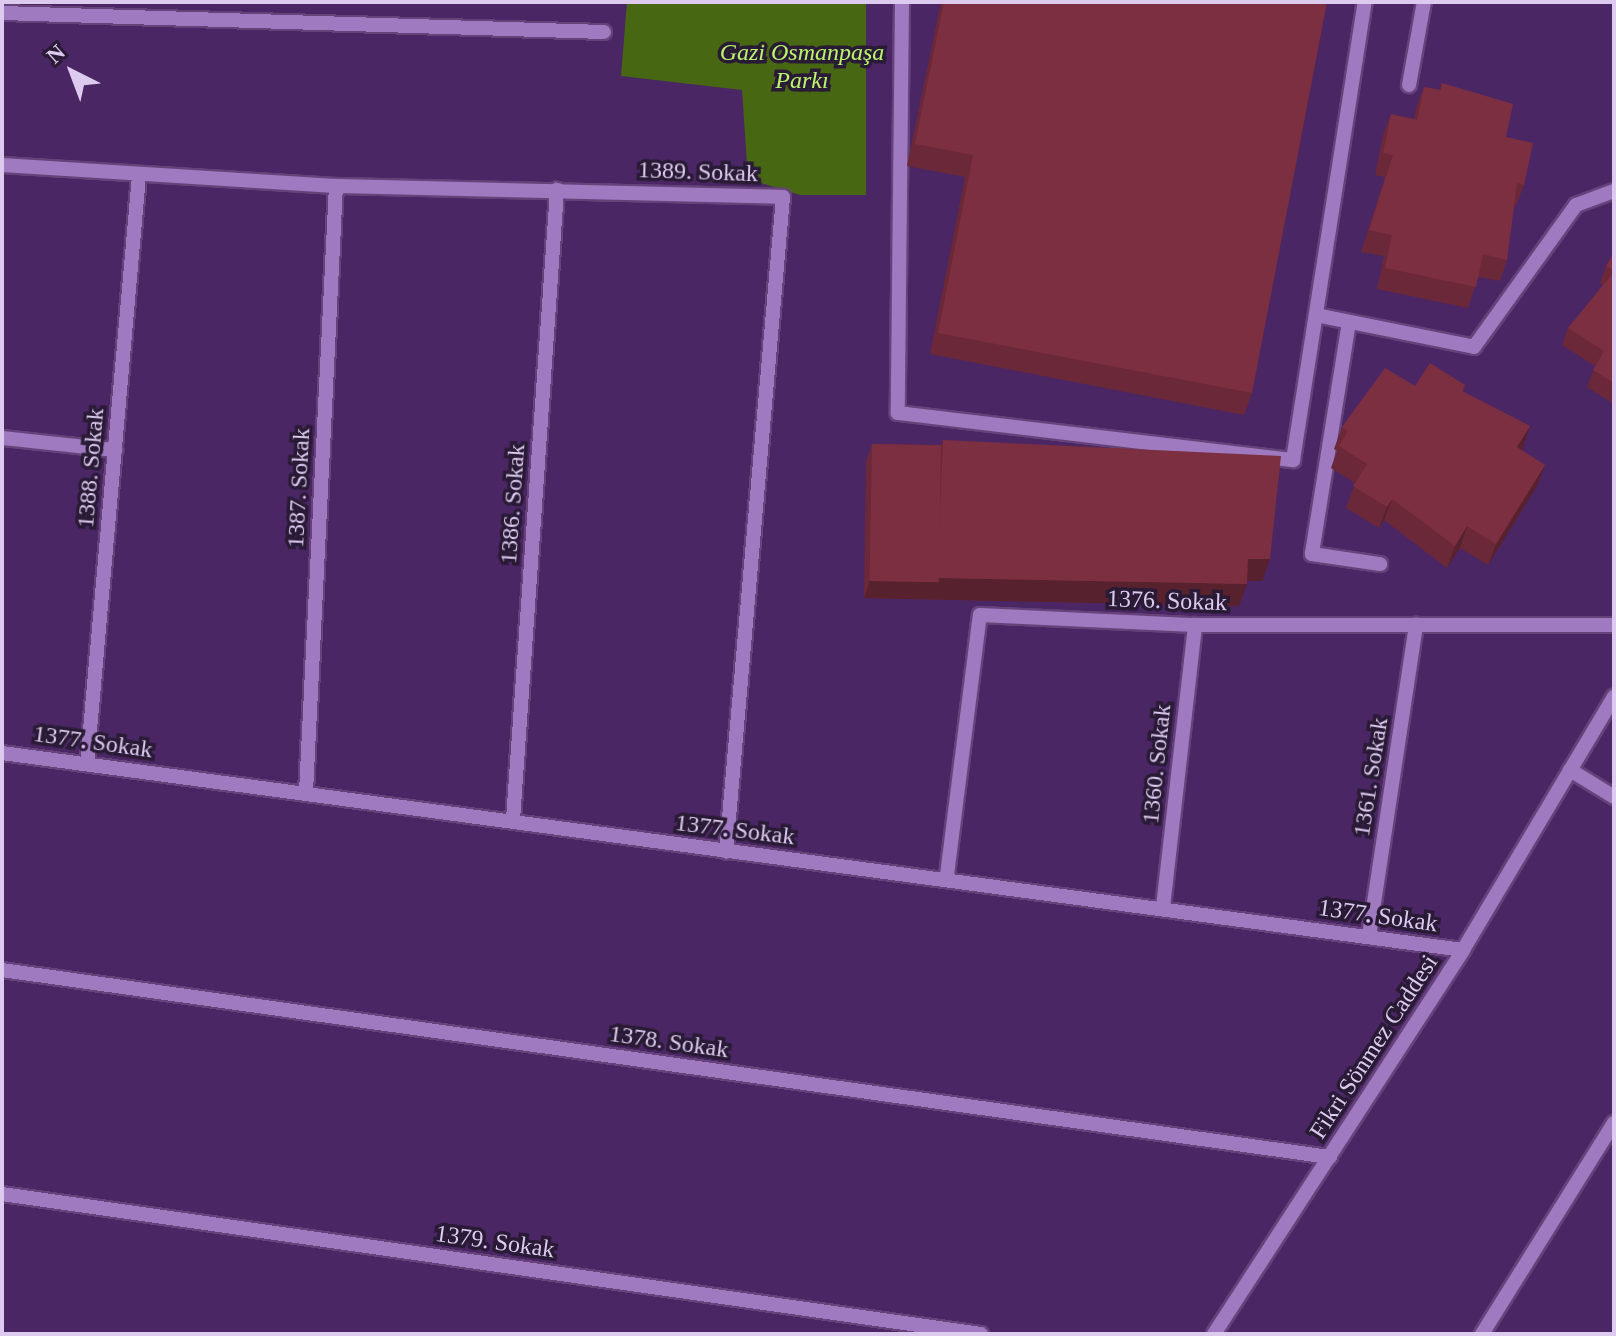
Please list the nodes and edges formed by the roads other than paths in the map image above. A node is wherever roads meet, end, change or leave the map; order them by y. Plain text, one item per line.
1 (902, 2) edge
2 (1365, 2) edge
3 (1424, 2) edge
4 (2, 13) edge
5 (604, 32) dead end
6 (1409, 85) dead end
7 (2, 165) edge
8 (139, 176) junction
9 (336, 186) junction
10 (557, 190) junction
11 (1614, 191) edge
12 (1316, 315) junction
13 (1349, 322) junction
14 (2, 438) edge
15 (115, 450) junction
16 (1380, 564) dead end
17 (1195, 625) junction
18 (1416, 625) junction
19 (1614, 625) edge
20 (1614, 697) edge
21 (2, 753) edge
22 (87, 764) junction
23 (1570, 770) junction
24 (306, 792) junction
25 (1614, 797) edge
26 (513, 820) junction
27 (726, 852) junction
28 (947, 875) junction
29 (1163, 907) junction
30 (1369, 936) junction
31 (1463, 950) junction
32 (2, 970) edge
33 (1614, 1123) edge
34 (1330, 1157) junction
35 (2, 1194) edge
36 (981, 1334) edge
37 (1214, 1334) edge
38 (1482, 1334) edge

1 - 12 street
2 - 12 street
3 - 6 street
4 - 5 street
7 - 8 street, 1389. Sokak
8 - 9 street, 1389. Sokak
8 - 15 street, 1388. Sokak
9 - 10 street, 1389. Sokak
9 - 24 street, 1387. Sokak
10 - 26 street, 1386. Sokak
10 - 27 street, 1389. Sokak
11 - 13 street
12 - 13 street
13 - 16 street
14 - 15 street
15 - 22 street, 1388. Sokak
17 - 18 street, 1376. Sokak
17 - 28 street, 1376. Sokak
17 - 29 street, 1360. Sokak
18 - 19 street, 1376. Sokak
18 - 30 street, 1361. Sokak
20 - 23 street, Fikri Sönmez Caddesi
21 - 22 street, 1377. Sokak
22 - 24 street, 1377. Sokak
23 - 25 street
23 - 31 street, Fikri Sönmez Caddesi
24 - 26 street, 1377. Sokak
26 - 27 street, 1377. Sokak
27 - 28 street, 1377. Sokak
28 - 29 street, 1377. Sokak
29 - 30 street, 1377. Sokak
30 - 31 street, 1377. Sokak
31 - 34 street, Fikri Sönmez Caddesi
32 - 34 street, 1378. Sokak
33 - 38 street
34 - 37 street, Fikri Sönmez Caddesi
35 - 36 street, 1379. Sokak

